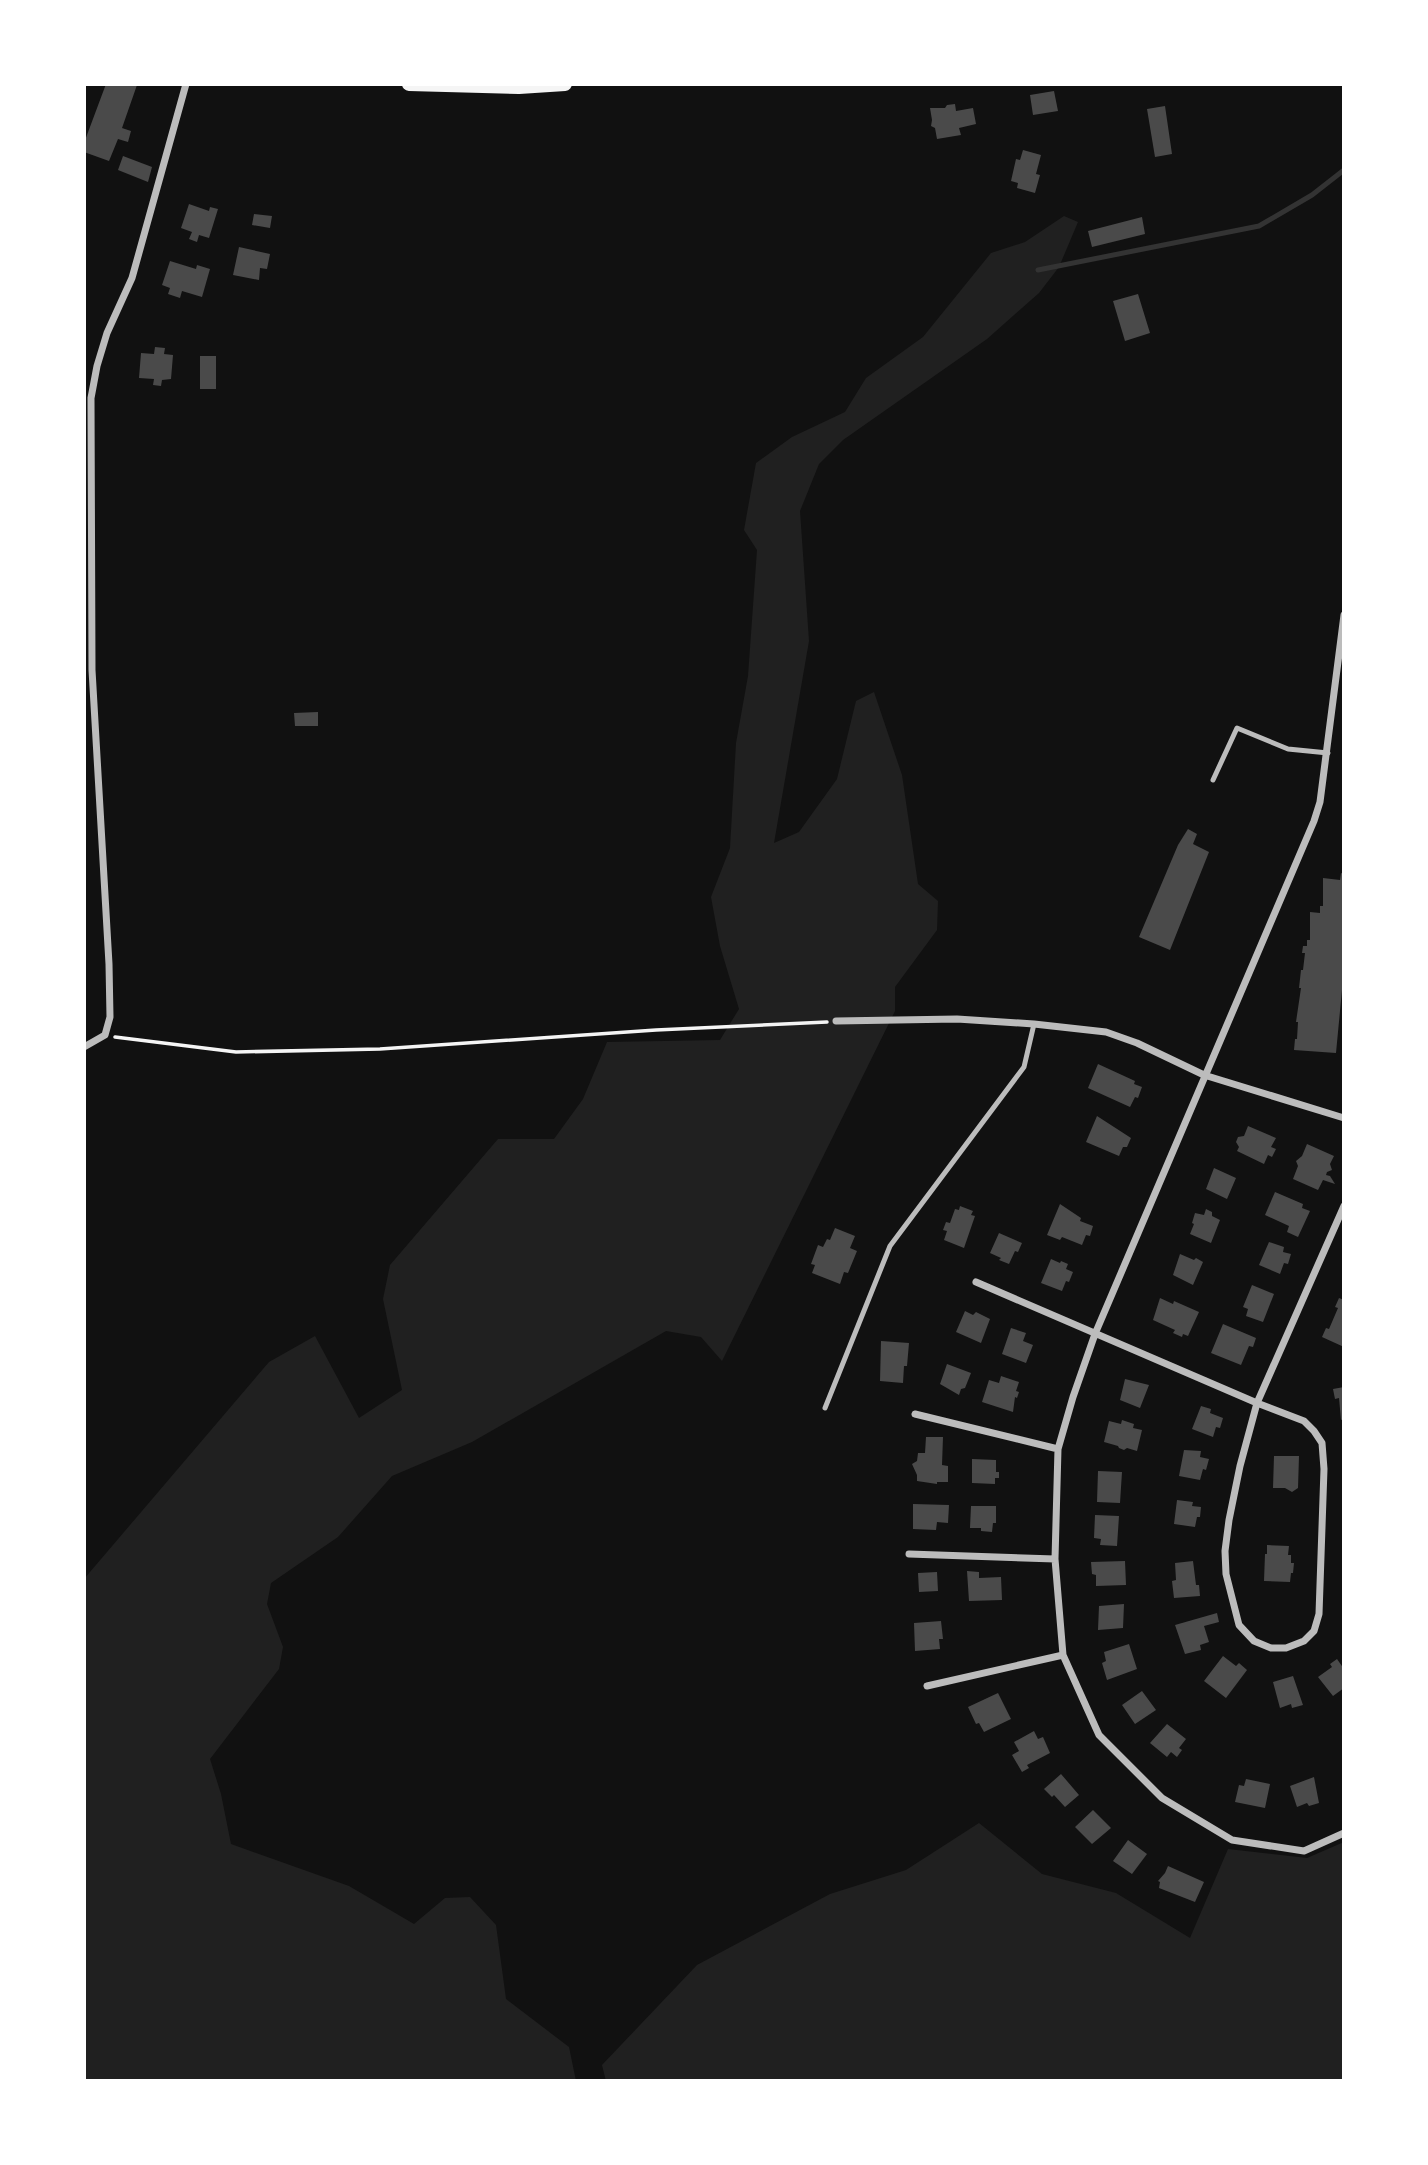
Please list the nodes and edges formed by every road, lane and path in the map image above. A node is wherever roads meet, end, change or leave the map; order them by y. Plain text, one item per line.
1 (187, 84) edge
2 (409, 84) edge
3 (565, 84) edge
4 (509, 85) edge
5 (87, 398) edge
6 (1344, 615) edge
7 (88, 674) edge
8 (1328, 753) junction
9 (1213, 780) dead end
10 (836, 1021) joint
11 (1034, 1024) junction
12 (105, 1035) junction
13 (84, 1046) edge
14 (1204, 1075) junction
15 (1344, 1118) edge
16 (1344, 1206) edge
17 (976, 1282) dead end
18 (1095, 1334) junction
19 (1257, 1403) junction
20 (825, 1408) dead end
21 (915, 1414) dead end
22 (1058, 1449) junction
23 (909, 1554) dead end
24 (1055, 1559) junction
25 (1063, 1655) junction
26 (927, 1686) dead end
27 (1344, 1833) edge

1 - 5 street
2 - 4 main road
3 - 4 main road
5 - 7 street
6 - 8 street
7 - 12 street
8 - 9 lane
8 - 14 street
10 - 11 street
10 - 12 path
11 - 14 street
11 - 20 lane
12 - 13 street
14 - 15 street
14 - 18 street
16 - 19 street
17 - 18 street
18 - 19 street
18 - 22 street
19 - 19 street
21 - 22 street
22 - 24 street
23 - 24 street
24 - 25 street
25 - 26 street
25 - 27 street

